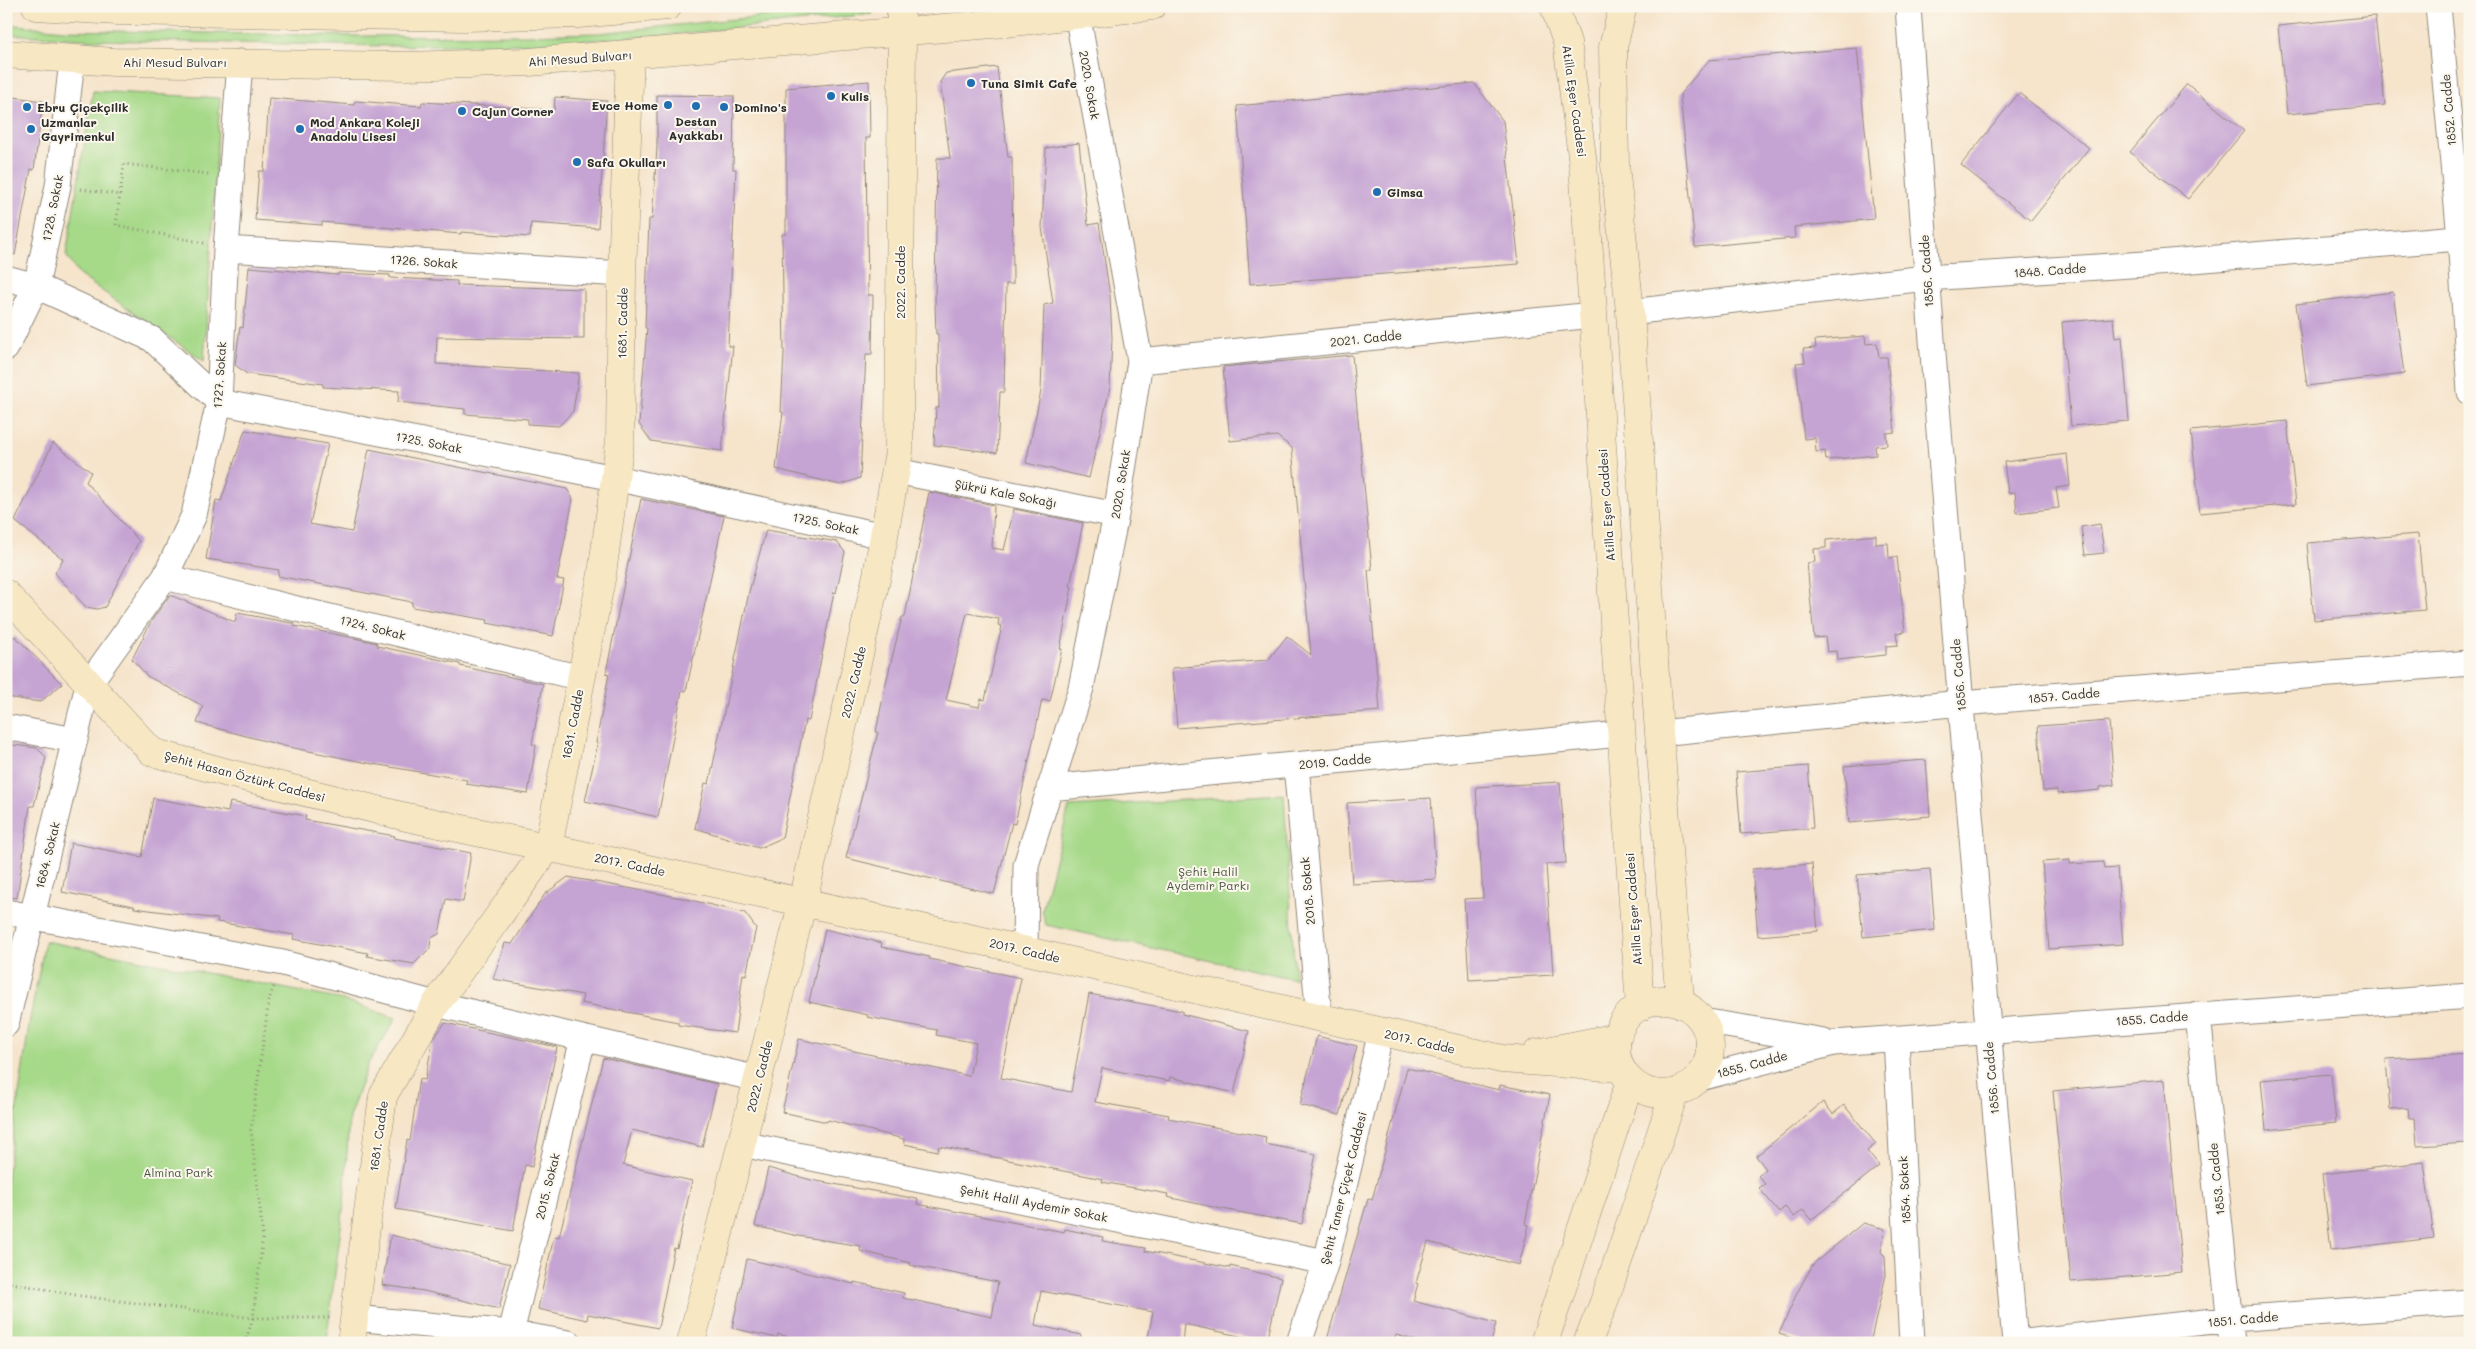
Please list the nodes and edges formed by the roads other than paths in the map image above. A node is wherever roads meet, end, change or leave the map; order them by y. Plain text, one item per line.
1 (36, 6) edge
2 (668, 6) edge
3 (1152, 6) edge
4 (1554, 6) edge
5 (1623, 6) edge
6 (1908, 6) edge
7 (2438, 6) edge
8 (160, 9) edge
9 (578, 10) edge
10 (1077, 14) junction
11 (901, 19) edge
12 (6, 54) edge
13 (630, 55) junction
14 (72, 60) junction
15 (240, 62) junction
16 (2465, 237) edge
17 (226, 249) junction
18 (622, 274) junction
19 (6, 278) edge
20 (1926, 278) junction
21 (36, 286) junction
22 (1630, 312) junction
23 (1593, 314) junction
24 (6, 348) edge
25 (1140, 361) junction
26 (2470, 392) edge
27 (219, 402) junction
28 (896, 471) junction
29 (615, 478) junction
30 (1116, 515) junction
31 (884, 536) junction
32 (165, 577) junction
33 (6, 594) edge
34 (2470, 662) edge
35 (581, 678) junction
36 (88, 685) junction
37 (1961, 703) junction
38 (6, 727) edge
39 (1659, 733) junction
40 (1622, 734) junction
41 (75, 740) junction
42 (1296, 765) junction
43 (1049, 788) junction
44 (548, 847) junction
45 (803, 901) junction
46 (6, 912) edge
47 (32, 916) junction
48 (1025, 950) junction
49 (2470, 996) edge
50 (436, 1004) junction
51 (1640, 1007) junction
52 (1692, 1012) junction
53 (2198, 1015) junction
54 (1319, 1017) junction
55 (6, 1024) edge
56 (1986, 1031) junction
57 (1381, 1032) junction
58 (1617, 1037) junction
59 (1896, 1038) junction
60 (583, 1039) junction
61 (1834, 1043) junction
62 (1502, 1059) junction
63 (1625, 1075) junction
64 (1700, 1078) junction
65 (758, 1079) junction
66 (1674, 1094) junction
67 (742, 1144) junction
68 (1326, 1262) junction
69 (2470, 1302) edge
70 (352, 1331) edge
71 (2232, 1331) edge
72 (511, 1333) junction
73 (569, 1343) edge
74 (691, 1343) edge
75 (1299, 1343) edge
76 (1544, 1343) edge
77 (1587, 1343) edge
78 (1912, 1343) edge
79 (2016, 1343) edge

1 - 8 main road
2 - 9 main road
3 - 10 main road, Ahi Mesud Bulvarı
4 - 23 main road, Atilla Eşer Caddesi
5 - 22 main road
6 - 20 street, 1856. Cadde
7 - 16 street, 1852. Cadde
8 - 9 main road
10 - 11 main road, Ahi Mesud Bulvarı
10 - 25 street, 2020. Sokak
11 - 13 main road, Ahi Mesud Bulvarı
11 - 28 main road, 2022. Cadde
12 - 14 main road, Ahi Mesud Bulvarı
13 - 15 main road, Ahi Mesud Bulvarı
13 - 18 main road, 1681. Cadde
14 - 15 main road, Ahi Mesud Bulvarı
14 - 21 street, 1728. Sokak
15 - 17 street, 1727. Sokak
16 - 20 street, 1848. Cadde
16 - 26 street, 1852. Cadde
17 - 18 street, 1726. Sokak
17 - 27 street, 1727. Sokak
18 - 29 main road, 1681. Cadde
19 - 21 street
20 - 22 street, 1848. Cadde
20 - 37 street, 1856. Cadde
21 - 24 street, 1728. Sokak
21 - 27 street
22 - 39 main road
23 - 25 street, 2021. Cadde
23 - 40 main road, Atilla Eşer Caddesi
25 - 30 street, 2020. Sokak
27 - 29 street, 1725. Sokak
27 - 32 street, 1727. Sokak
28 - 30 street, Şükrü Kale Sokağı
28 - 31 main road, 2022. Cadde
29 - 31 street, 1725. Sokak
29 - 35 main road, 1681. Cadde
30 - 43 street, 2020. Sokak
31 - 45 main road, 2022. Cadde
32 - 35 street, 1724. Sokak
32 - 36 street, 1727. Sokak
33 - 36 main road, Şehit Hasan Öztürk Caddesi
34 - 37 street, 1857. Cadde
35 - 44 main road, 1681. Cadde
36 - 41 street, 1684. Sokak
36 - 44 main road, Şehit Hasan Öztürk Caddesi
37 - 39 street, 1857. Cadde
37 - 56 street, 1856. Cadde
38 - 41 street
39 - 52 main road
40 - 42 street, 2019. Cadde
40 - 51 main road, Atilla Eşer Caddesi
41 - 47 street, 1684. Sokak
42 - 43 street, 2019. Cadde
42 - 54 street, 2018. Sokak
43 - 48 street, 2020. Sokak
44 - 45 main road, 2017. Cadde
44 - 50 main road, 1681. Cadde
45 - 48 main road, 2017. Cadde
45 - 65 main road, 2022. Cadde
46 - 47 street
47 - 50 street
47 - 55 street, 1684. Sokak
48 - 54 main road, 2017. Cadde
49 - 53 street, 1855. Cadde
50 - 60 street
50 - 70 main road, 1681. Cadde
51 - 52 main road
51 - 58 main road
52 - 61 street, 1855. Cadde
52 - 64 main road
53 - 56 street, 1855. Cadde
53 - 71 street, 1853. Cadde
54 - 57 main road, 2017. Cadde
56 - 59 street, 1855. Cadde
56 - 79 street, 1856. Cadde
57 - 62 main road, 2017. Cadde
57 - 68 street, Şehit Taner Çiçek Caddesi
58 - 62 main road, 2017. Cadde
58 - 63 main road
59 - 61 street, 1855. Cadde
59 - 78 street, 1854. Sokak
60 - 65 street
60 - 72 street, 2015. Sokak
61 - 64 street, 1855. Cadde
62 - 63 main road, 2017. Cadde
63 - 66 main road
63 - 76 main road
64 - 66 main road
65 - 67 main road, 2022. Cadde
66 - 77 main road
67 - 68 street, Şehit Halil Aydemir Sokak
67 - 74 main road, 2022. Cadde
68 - 75 street, Şehit Taner Çiçek Caddesi
69 - 71 street, 1851. Cadde
70 - 72 street
71 - 79 street, 1851. Cadde
72 - 73 street

